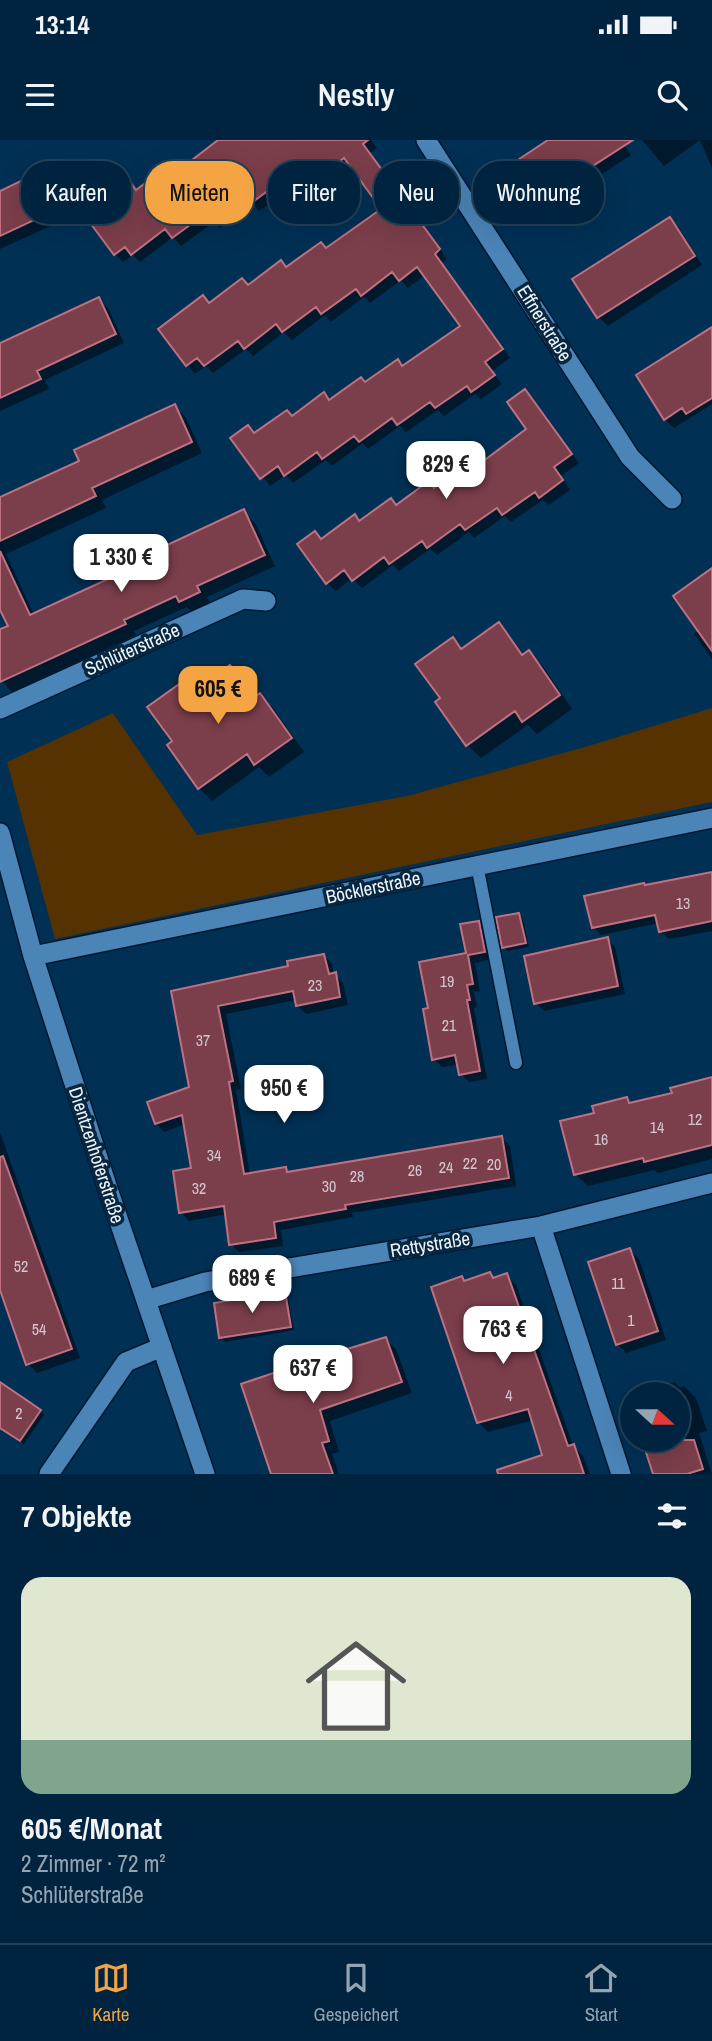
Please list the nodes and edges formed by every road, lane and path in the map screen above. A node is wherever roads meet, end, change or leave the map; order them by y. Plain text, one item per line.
1 (426, 140) edge
2 (672, 499) dead end
3 (267, 601) dead end
4 (0, 709) edge
5 (712, 818) edge
6 (0, 833) edge
7 (477, 865) junction
8 (33, 956) junction
9 (516, 1063) dead end
10 (712, 1183) edge
11 (541, 1226) junction
12 (146, 1300) junction
13 (162, 1348) junction
14 (49, 1474) edge
15 (205, 1474) edge
16 (621, 1474) edge

1 - 2 street, Effnerstraße
3 - 4 street, Schlüterstraße
5 - 7 street, Böcklerstraße
6 - 8 street, Dientzenhoferstraße
7 - 8 street, Böcklerstraße
7 - 9 lane
8 - 12 street, Dientzenhoferstraße
10 - 11 street, Rettystraße
11 - 12 street, Rettystraße
11 - 16 street
12 - 13 street, Dientzenhoferstraße
13 - 14 street
13 - 15 street, Dientzenhoferstraße

